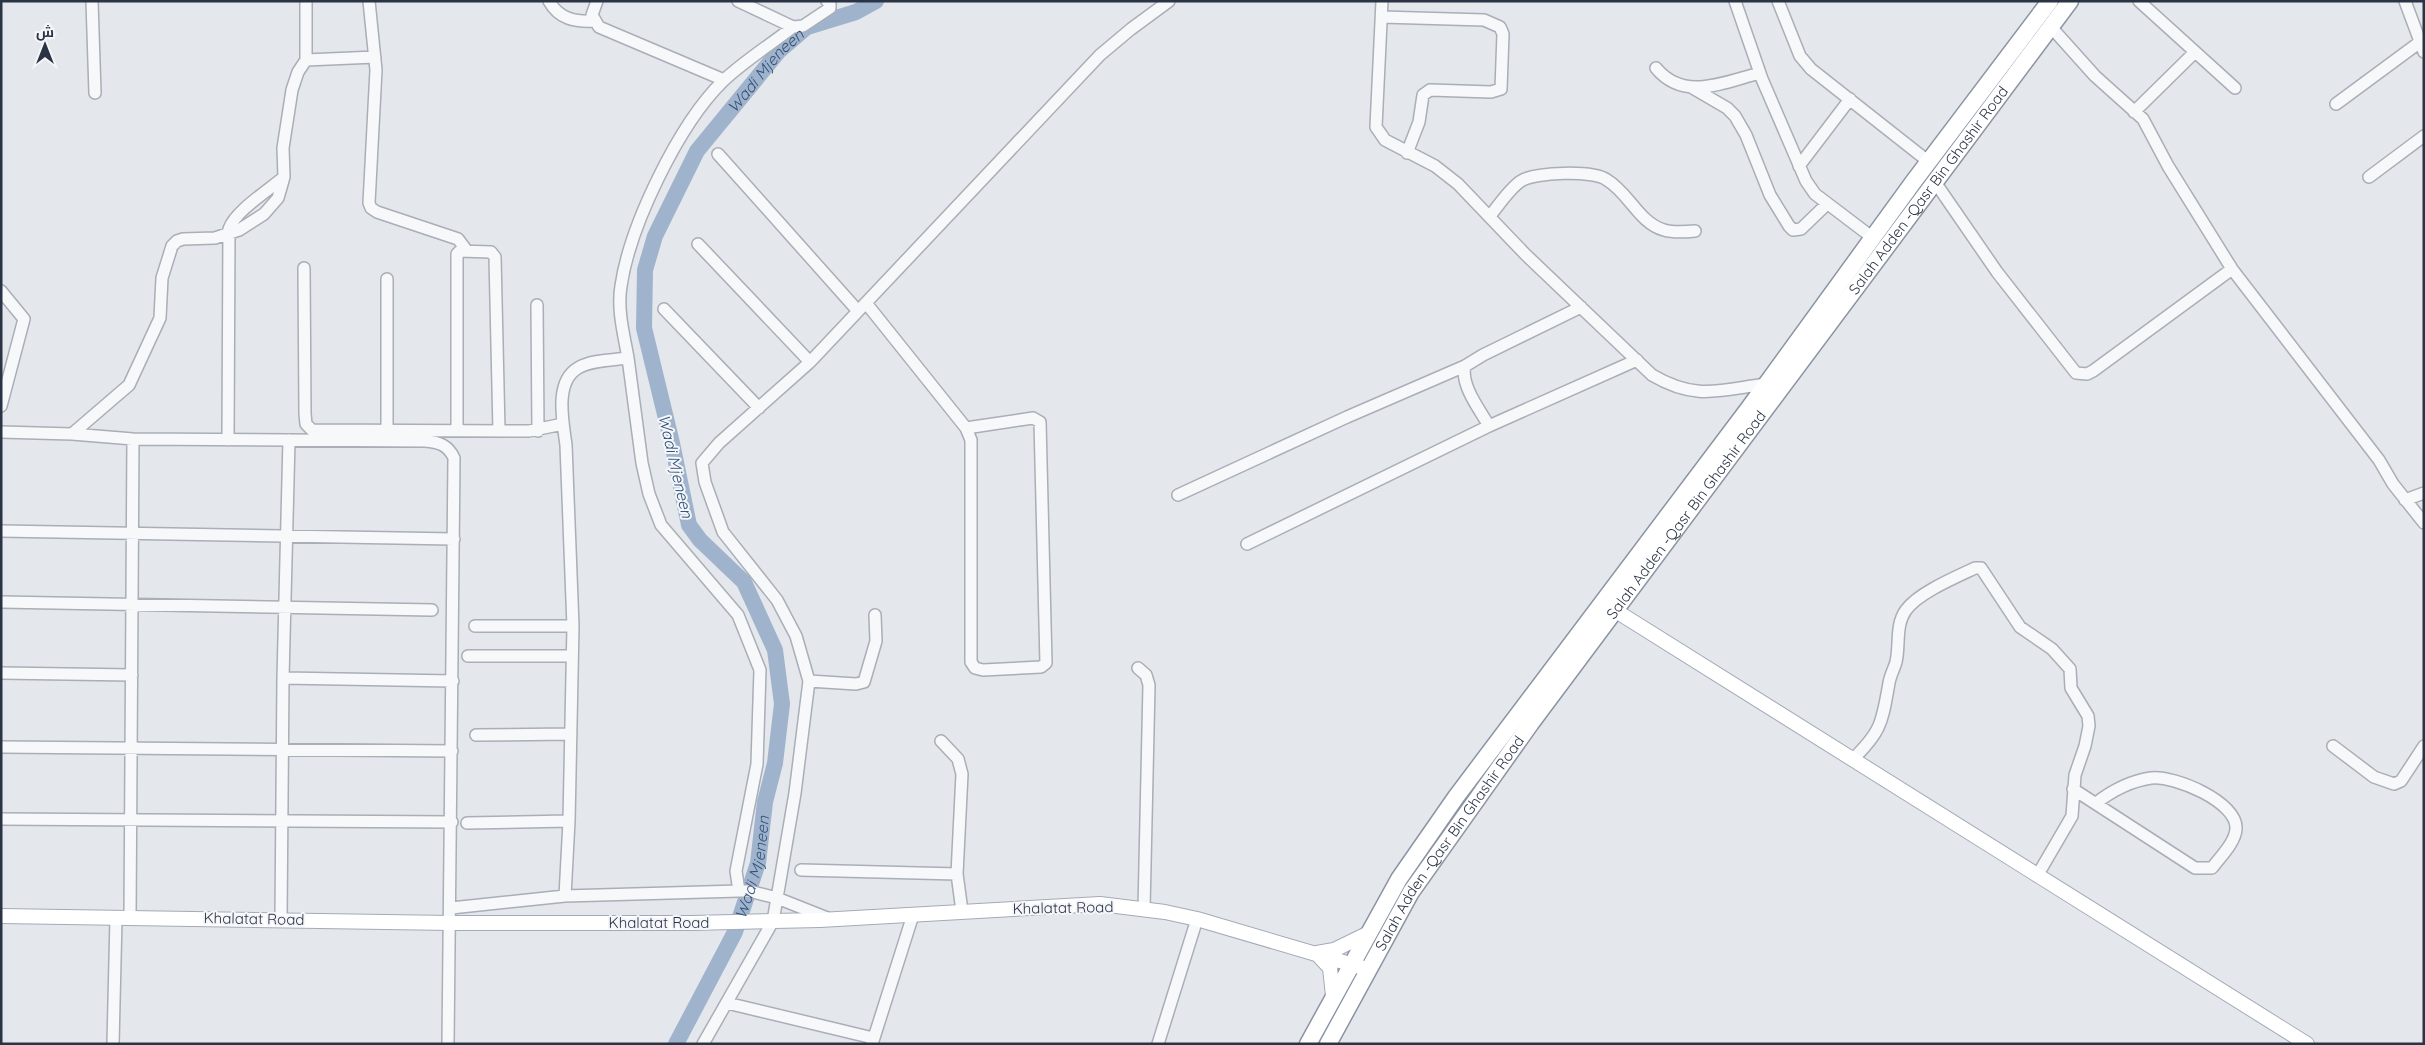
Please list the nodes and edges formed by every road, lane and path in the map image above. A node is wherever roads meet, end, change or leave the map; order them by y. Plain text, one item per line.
1 (92, 1) edge
2 (306, 1) edge
3 (369, 1) edge
4 (549, 1) edge
5 (597, 1) edge
6 (738, 1) edge
7 (828, 1) edge
8 (1168, 1) edge
9 (1382, 1) edge
10 (1735, 1) edge
11 (1778, 1) edge
12 (2050, 1) edge
13 (2070, 1) edge
14 (2138, 1) edge
15 (2405, 1) edge
16 (1382, 17) junction
17 (594, 21) junction
18 (2051, 27) junction
19 (793, 28) junction
20 (2422, 47) edge
21 (2195, 52) junction
22 (374, 56) junction
23 (306, 60) junction
24 (1656, 68) dead end
25 (1760, 73) junction
26 (724, 80) junction
27 (1690, 87) junction
28 (2235, 88) dead end
29 (95, 93) dead end
30 (1850, 99) junction
31 (2336, 104) dead end
32 (2134, 112) junction
33 (2424, 136) edge
34 (1408, 153) junction
35 (718, 154) dead end
36 (1929, 162) junction
37 (1799, 166) junction
38 (2370, 178) dead end
39 (1935, 182) junction
40 (1827, 204) junction
41 (1490, 216) junction
42 (1695, 231) dead end
43 (228, 234) junction
44 (1873, 238) junction
45 (698, 244) dead end
46 (467, 252) junction
47 (304, 268) dead end
48 (2232, 269) junction
49 (387, 279) dead end
50 (1, 291) edge
51 (537, 305) dead end
52 (862, 307) junction
53 (1581, 307) junction
54 (664, 309) dead end
55 (628, 358) junction
56 (1637, 360) junction
57 (810, 362) junction
58 (1466, 366) junction
59 (1766, 384) junction
60 (1, 406) edge
61 (759, 408) junction
62 (563, 424) junction
63 (1489, 426) junction
64 (966, 428) junction
65 (387, 429) junction
66 (457, 430) junction
67 (499, 431) junction
68 (538, 431) junction
69 (1, 432) edge
70 (72, 434) junction
71 (133, 439) junction
72 (228, 440) junction
73 (289, 440) junction
74 (2424, 493) edge
75 (1178, 495) dead end
76 (2405, 500) junction
77 (2424, 523) edge
78 (1, 531) edge
79 (133, 532) junction
80 (288, 535) junction
81 (454, 539) junction
82 (1247, 544) dead end
83 (1, 602) edge
84 (133, 604) junction
85 (284, 607) junction
86 (432, 610) dead end
87 (1616, 611) junction
88 (875, 615) dead end
89 (475, 626) dead end
90 (573, 626) junction
91 (468, 656) dead end
92 (572, 656) junction
93 (1138, 668) dead end
94 (1, 673) edge
95 (132, 675) junction
96 (283, 678) junction
97 (453, 681) junction
98 (809, 681) junction
99 (571, 734) junction
100 (476, 736) dead end
101 (941, 741) dead end
102 (2333, 746) dead end
103 (2424, 746) edge
104 (1, 747) edge
105 (132, 748) junction
106 (282, 750) junction
107 (452, 751) junction
108 (1852, 760) junction
109 (2073, 789) junction
110 (2096, 803) junction
111 (1, 819) edge
112 (131, 820) junction
113 (282, 821) junction
114 (569, 821) junction
115 (452, 822) junction
116 (467, 823) dead end
117 (801, 870) dead end
118 (957, 874) junction
119 (2037, 876) junction
120 (1398, 880) junction
121 (739, 891) junction
122 (1411, 892) junction
123 (565, 896) junction
124 (777, 898) junction
125 (451, 908) junction
126 (1144, 909) junction
127 (962, 911) junction
128 (913, 915) junction
129 (1, 916) edge
130 (123, 918) junction
131 (281, 919) junction
132 (1197, 919) junction
133 (832, 920) junction
134 (773, 921) junction
135 (451, 923) junction
136 (1370, 932) junction
137 (1316, 954) junction
138 (1350, 964) junction
139 (1367, 969) junction
140 (1333, 996) junction
141 (727, 1003) junction
142 (872, 1041) edge
143 (113, 1044) edge
144 (448, 1044) edge
145 (703, 1044) edge
146 (1158, 1044) edge
147 (1308, 1044) edge
148 (1328, 1044) edge
149 (2307, 1044) edge

1 - 29 street
2 - 23 street
3 - 22 street
4 - 17 street
5 - 17 street
6 - 19 street
7 - 19 street
8 - 52 street
9 - 16 street
10 - 25 street
11 - 30 street
12 - 36 highway
13 - 18 highway, Salah Adden -Qasr Bin Ghashir Road
14 - 21 street
15 - 20 street
16 - 34 street
16 - 34 street
17 - 26 street
18 - 32 street
18 - 39 highway, Salah Adden -Qasr Bin Ghashir Road
19 - 26 street
20 - 31 street
21 - 28 street
21 - 32 street
22 - 23 street
22 - 46 street
23 - 43 street
24 - 27 street
25 - 27 street
25 - 37 street
26 - 55 street
27 - 40 street
30 - 36 street
30 - 37 street
32 - 48 street
33 - 38 street
34 - 41 street
35 - 52 street
36 - 44 highway
37 - 40 street
39 - 48 street
39 - 87 highway, Salah Adden -Qasr Bin Ghashir Road
40 - 44 street
41 - 42 street
41 - 53 street
43 - 70 street
43 - 72 street
44 - 59 highway
45 - 57 street
46 - 66 street
46 - 67 street
47 - 65 street
48 - 76 street
49 - 65 street
50 - 60 street
51 - 68 street
52 - 57 street
52 - 64 street
53 - 56 street
53 - 58 street
54 - 61 street
55 - 62 street
55 - 121 street
56 - 59 street
56 - 63 street
57 - 61 street
58 - 63 street
58 - 75 street
59 - 120 highway
61 - 98 street
62 - 68 street
62 - 90 street
63 - 82 street
64 - 64 street
65 - 66 street
66 - 67 street
67 - 68 street
69 - 70 street
70 - 71 street
71 - 72 street
71 - 79 street
72 - 73 street
73 - 80 street
73 - 81 street
74 - 76 street
76 - 77 street
78 - 79 street
79 - 80 street
79 - 84 street
80 - 81 street
80 - 85 street
81 - 97 street
83 - 84 street
84 - 85 street
84 - 95 street
85 - 86 street
85 - 96 street
87 - 108 main road
87 - 122 highway, Salah Adden -Qasr Bin Ghashir Road
88 - 98 street
89 - 90 street
90 - 92 street
91 - 92 street
92 - 99 street
93 - 126 street
94 - 95 street
95 - 105 street
96 - 97 street
96 - 106 street
97 - 107 street
98 - 124 street
99 - 100 street
99 - 114 street
101 - 118 street
102 - 103 street
104 - 105 street
105 - 106 street
105 - 112 street
106 - 107 street
106 - 113 street
107 - 115 street
108 - 109 street
108 - 119 main road
109 - 110 street
109 - 119 street
110 - 110 street
111 - 112 street
112 - 113 street
112 - 130 street
113 - 115 street
113 - 131 street
114 - 116 street
114 - 123 street
115 - 125 street
117 - 118 street
118 - 127 street
119 - 149 main road
120 - 122 highway
120 - 136 highway
121 - 123 street
121 - 124 street
122 - 139 highway, Salah Adden -Qasr Bin Ghashir Road
123 - 125 street
124 - 133 street
124 - 134 street
125 - 135 street
126 - 127 main road, Khalatat Road
126 - 132 main road, Khalatat Road
127 - 128 main road, Khalatat Road
128 - 133 main road, Khalatat Road
128 - 142 street
129 - 130 main road, Khalatat Road
130 - 131 main road, Khalatat Road
130 - 143 street
131 - 135 main road, Khalatat Road
132 - 137 main road, Khalatat Road
132 - 146 street
133 - 134 main road, Khalatat Road
134 - 135 main road, Khalatat Road
134 - 141 street
135 - 144 street
136 - 137 main road
136 - 138 highway
137 - 138 main road, Khalatat Road
137 - 140 main road
138 - 139 main road, Khalatat Road
138 - 140 highway
139 - 148 highway, Salah Adden -Qasr Bin Ghashir Road
140 - 147 highway
141 - 142 street
141 - 145 street

